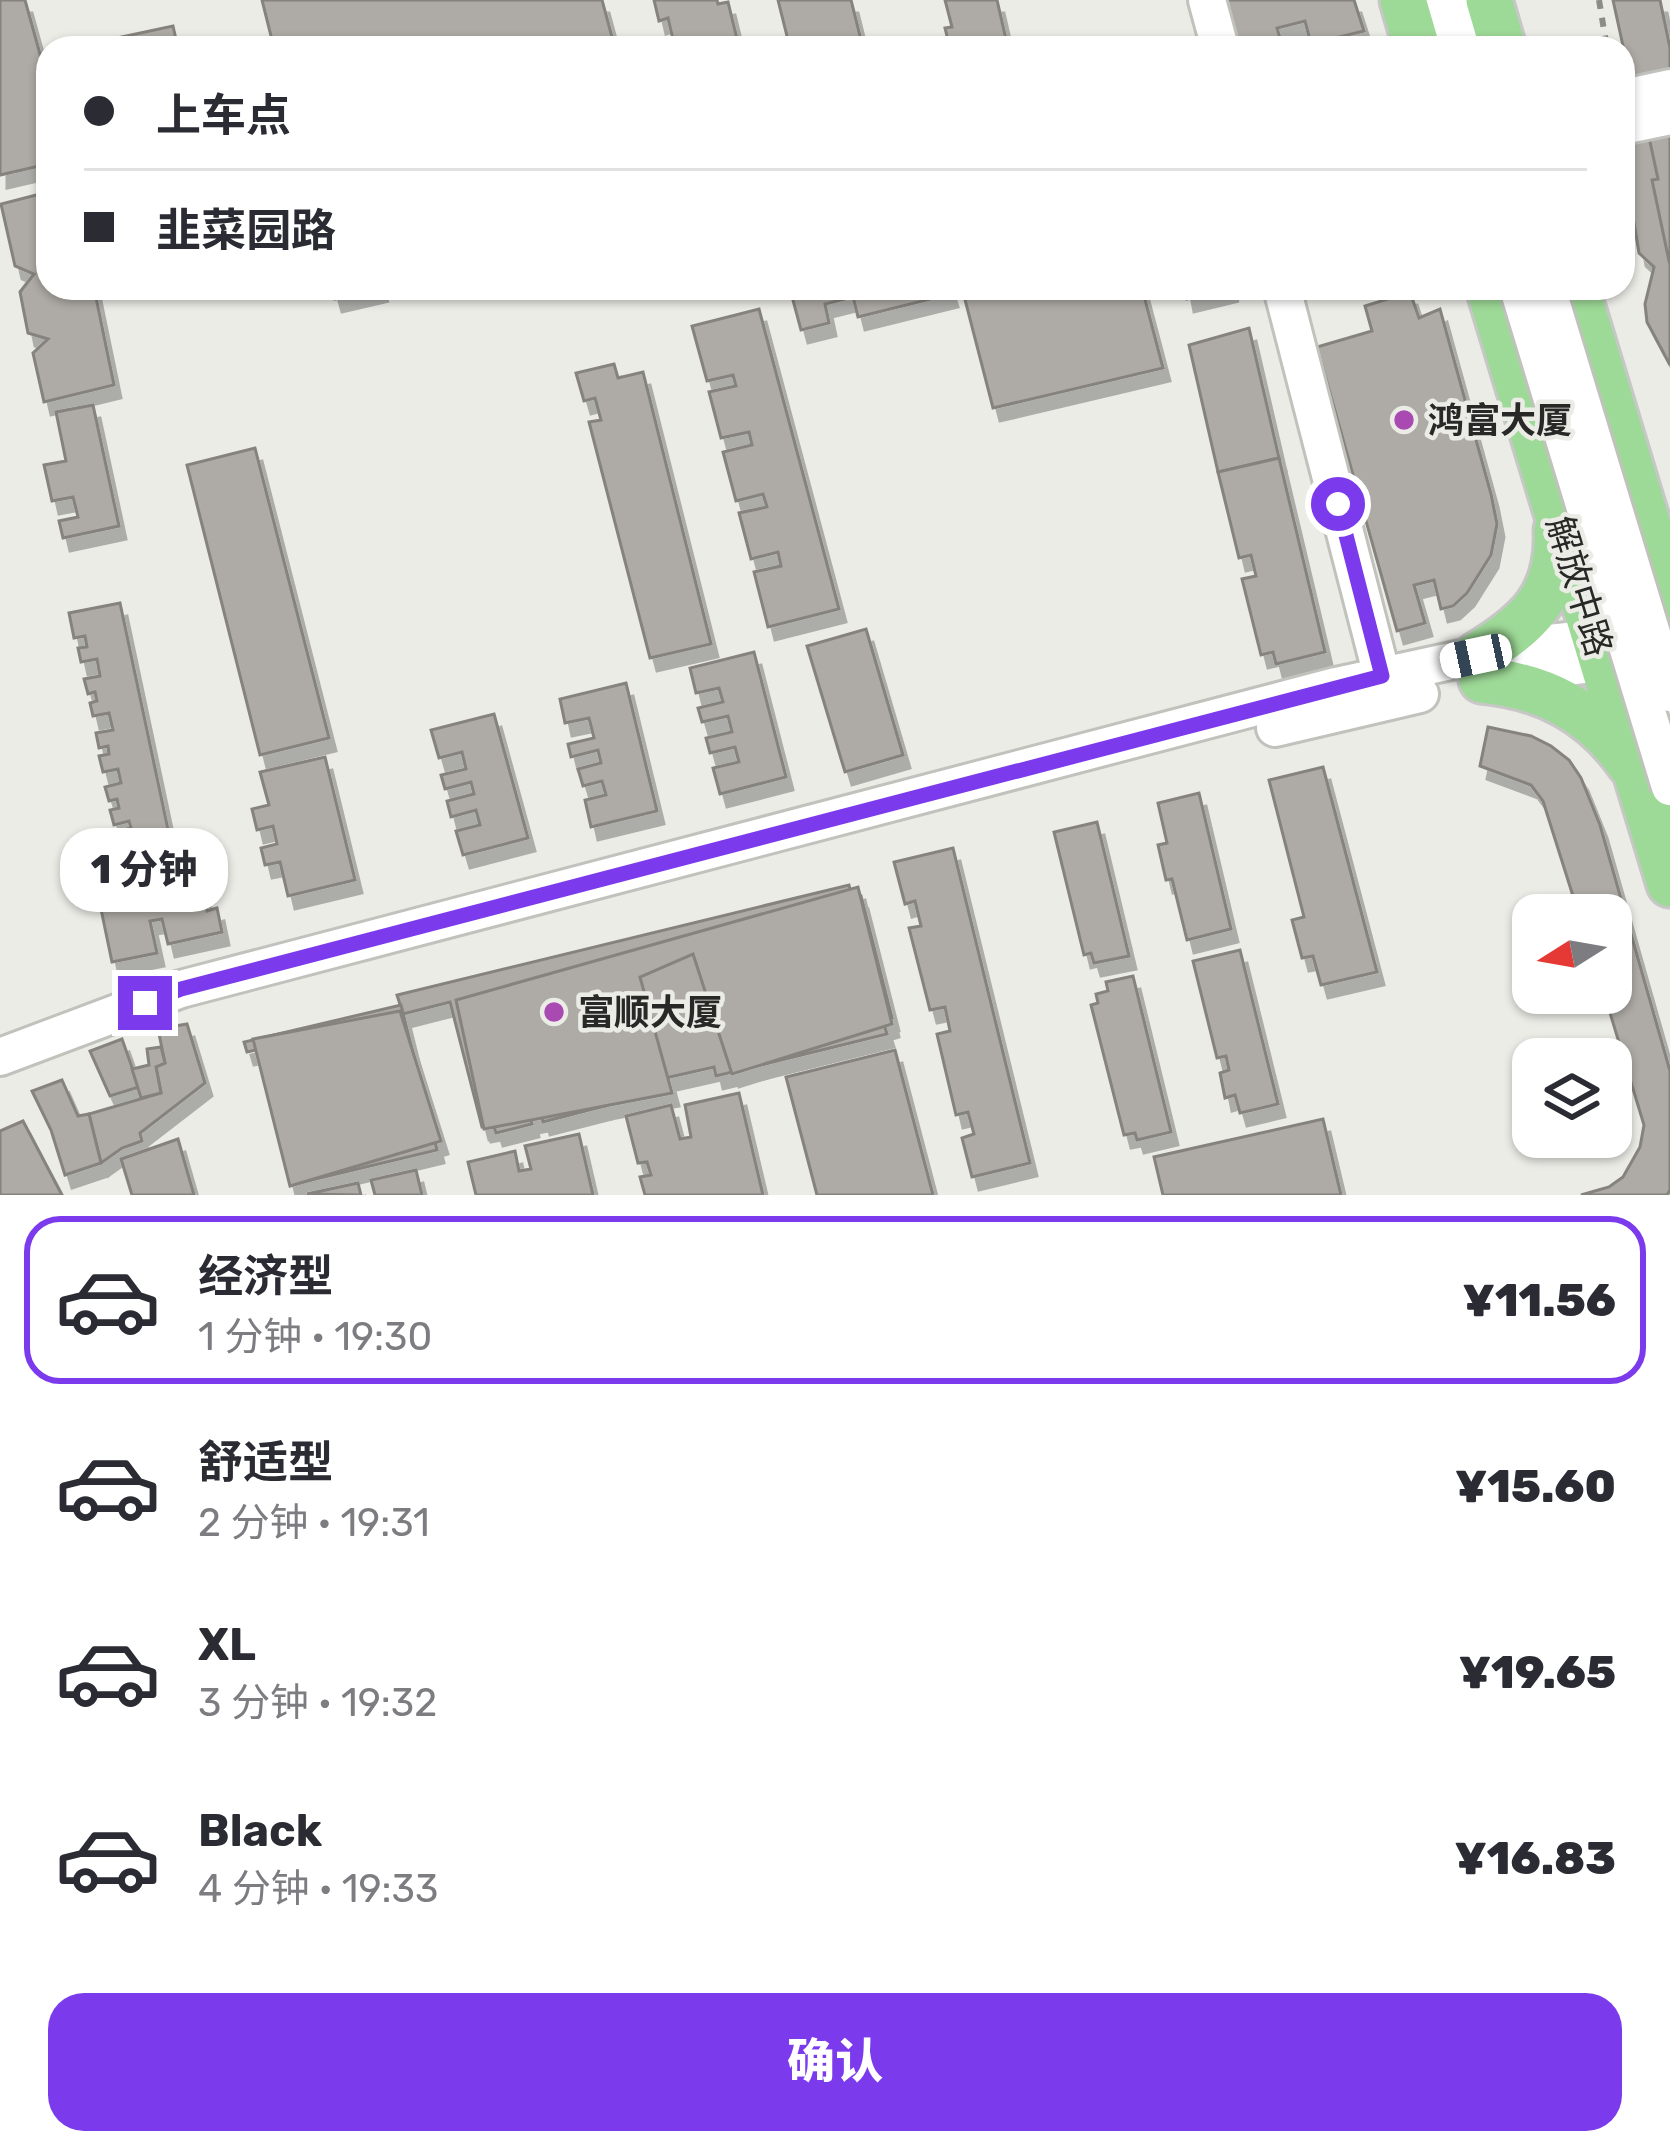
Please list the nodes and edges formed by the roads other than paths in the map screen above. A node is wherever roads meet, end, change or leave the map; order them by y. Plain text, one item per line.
1 (1207, 0) edge
2 (1402, 0) edge
3 (1432, 0) edge
4 (1461, 0) edge
5 (1489, 0) edge
6 (1217, 36) edge
7 (1413, 36) edge
8 (1442, 36) edge
9 (1472, 36) edge
10 (1500, 36) edge
11 (1670, 88) edge
12 (1635, 95) edge
13 (1670, 116) edge
14 (1635, 123) edge
15 (1285, 300) edge
16 (1493, 300) edge
17 (1521, 300) edge
18 (1551, 300) edge
19 (1580, 300) edge
20 (1556, 509) junction
21 (1662, 560) edge
22 (1670, 598) edge
23 (1670, 631) edge
24 (1599, 649) junction
25 (1670, 656) edge
26 (1479, 668) junction
27 (1382, 676) junction
28 (1670, 693) edge
29 (1654, 781) edge
30 (1670, 884) edge
31 (0, 1057) edge
32 (0, 1078) edge

1 - 6 street
2 - 7 main road
3 - 8 street
4 - 9 street
5 - 10 main road
11 - 12 street
13 - 14 street
15 - 27 street
16 - 20 main road, 解放中路
17 - 29 street, 解放中路, bridge
18 - 28 street, 解放中路, bridge
19 - 21 main road
20 - 24 main road, 解放中路
20 - 26 main road
21 - 22 main road
23 - 24 street
24 - 25 street
24 - 26 street
24 - 29 main road, 解放中路
26 - 27 street
26 - 29 main road
26 - 32 street
27 - 31 street
29 - 30 main road, 解放中路

